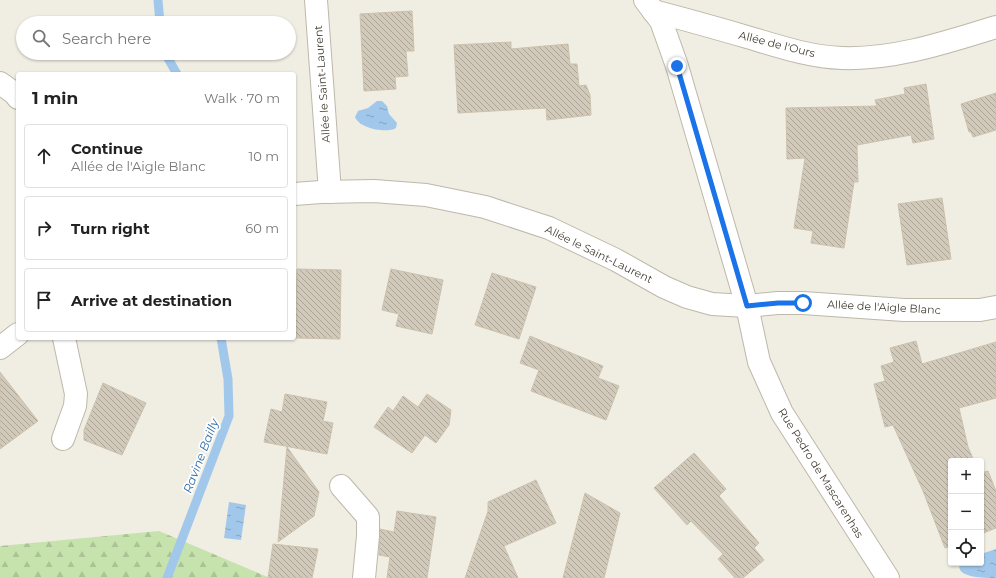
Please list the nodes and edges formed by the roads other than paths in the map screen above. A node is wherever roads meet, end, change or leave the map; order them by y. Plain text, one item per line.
1 (316, 0) edge
2 (649, 6) edge
3 (996, 27) edge
4 (0, 83) edge
5 (16, 96) edge
6 (330, 192) junction
7 (296, 194) edge
8 (747, 306) junction
9 (996, 306) edge
10 (16, 336) edge
11 (64, 340) edge
12 (0, 348) edge
13 (63, 439) dead end
14 (342, 486) dead end
15 (364, 578) edge
16 (888, 578) edge

1 - 6 street, Allée le Saint-Laurent
2 - 3 street, Allée de l'Ours
2 - 8 street, Rue Pedro de Mascarenhas
4 - 5 street
6 - 7 street, Allée le Saint-Laurent
6 - 8 street, Allée le Saint-Laurent
8 - 9 street, Allée de l'Aigle Blanc
8 - 16 street, Rue Pedro de Mascarenhas
10 - 12 street
11 - 13 street
14 - 15 street

